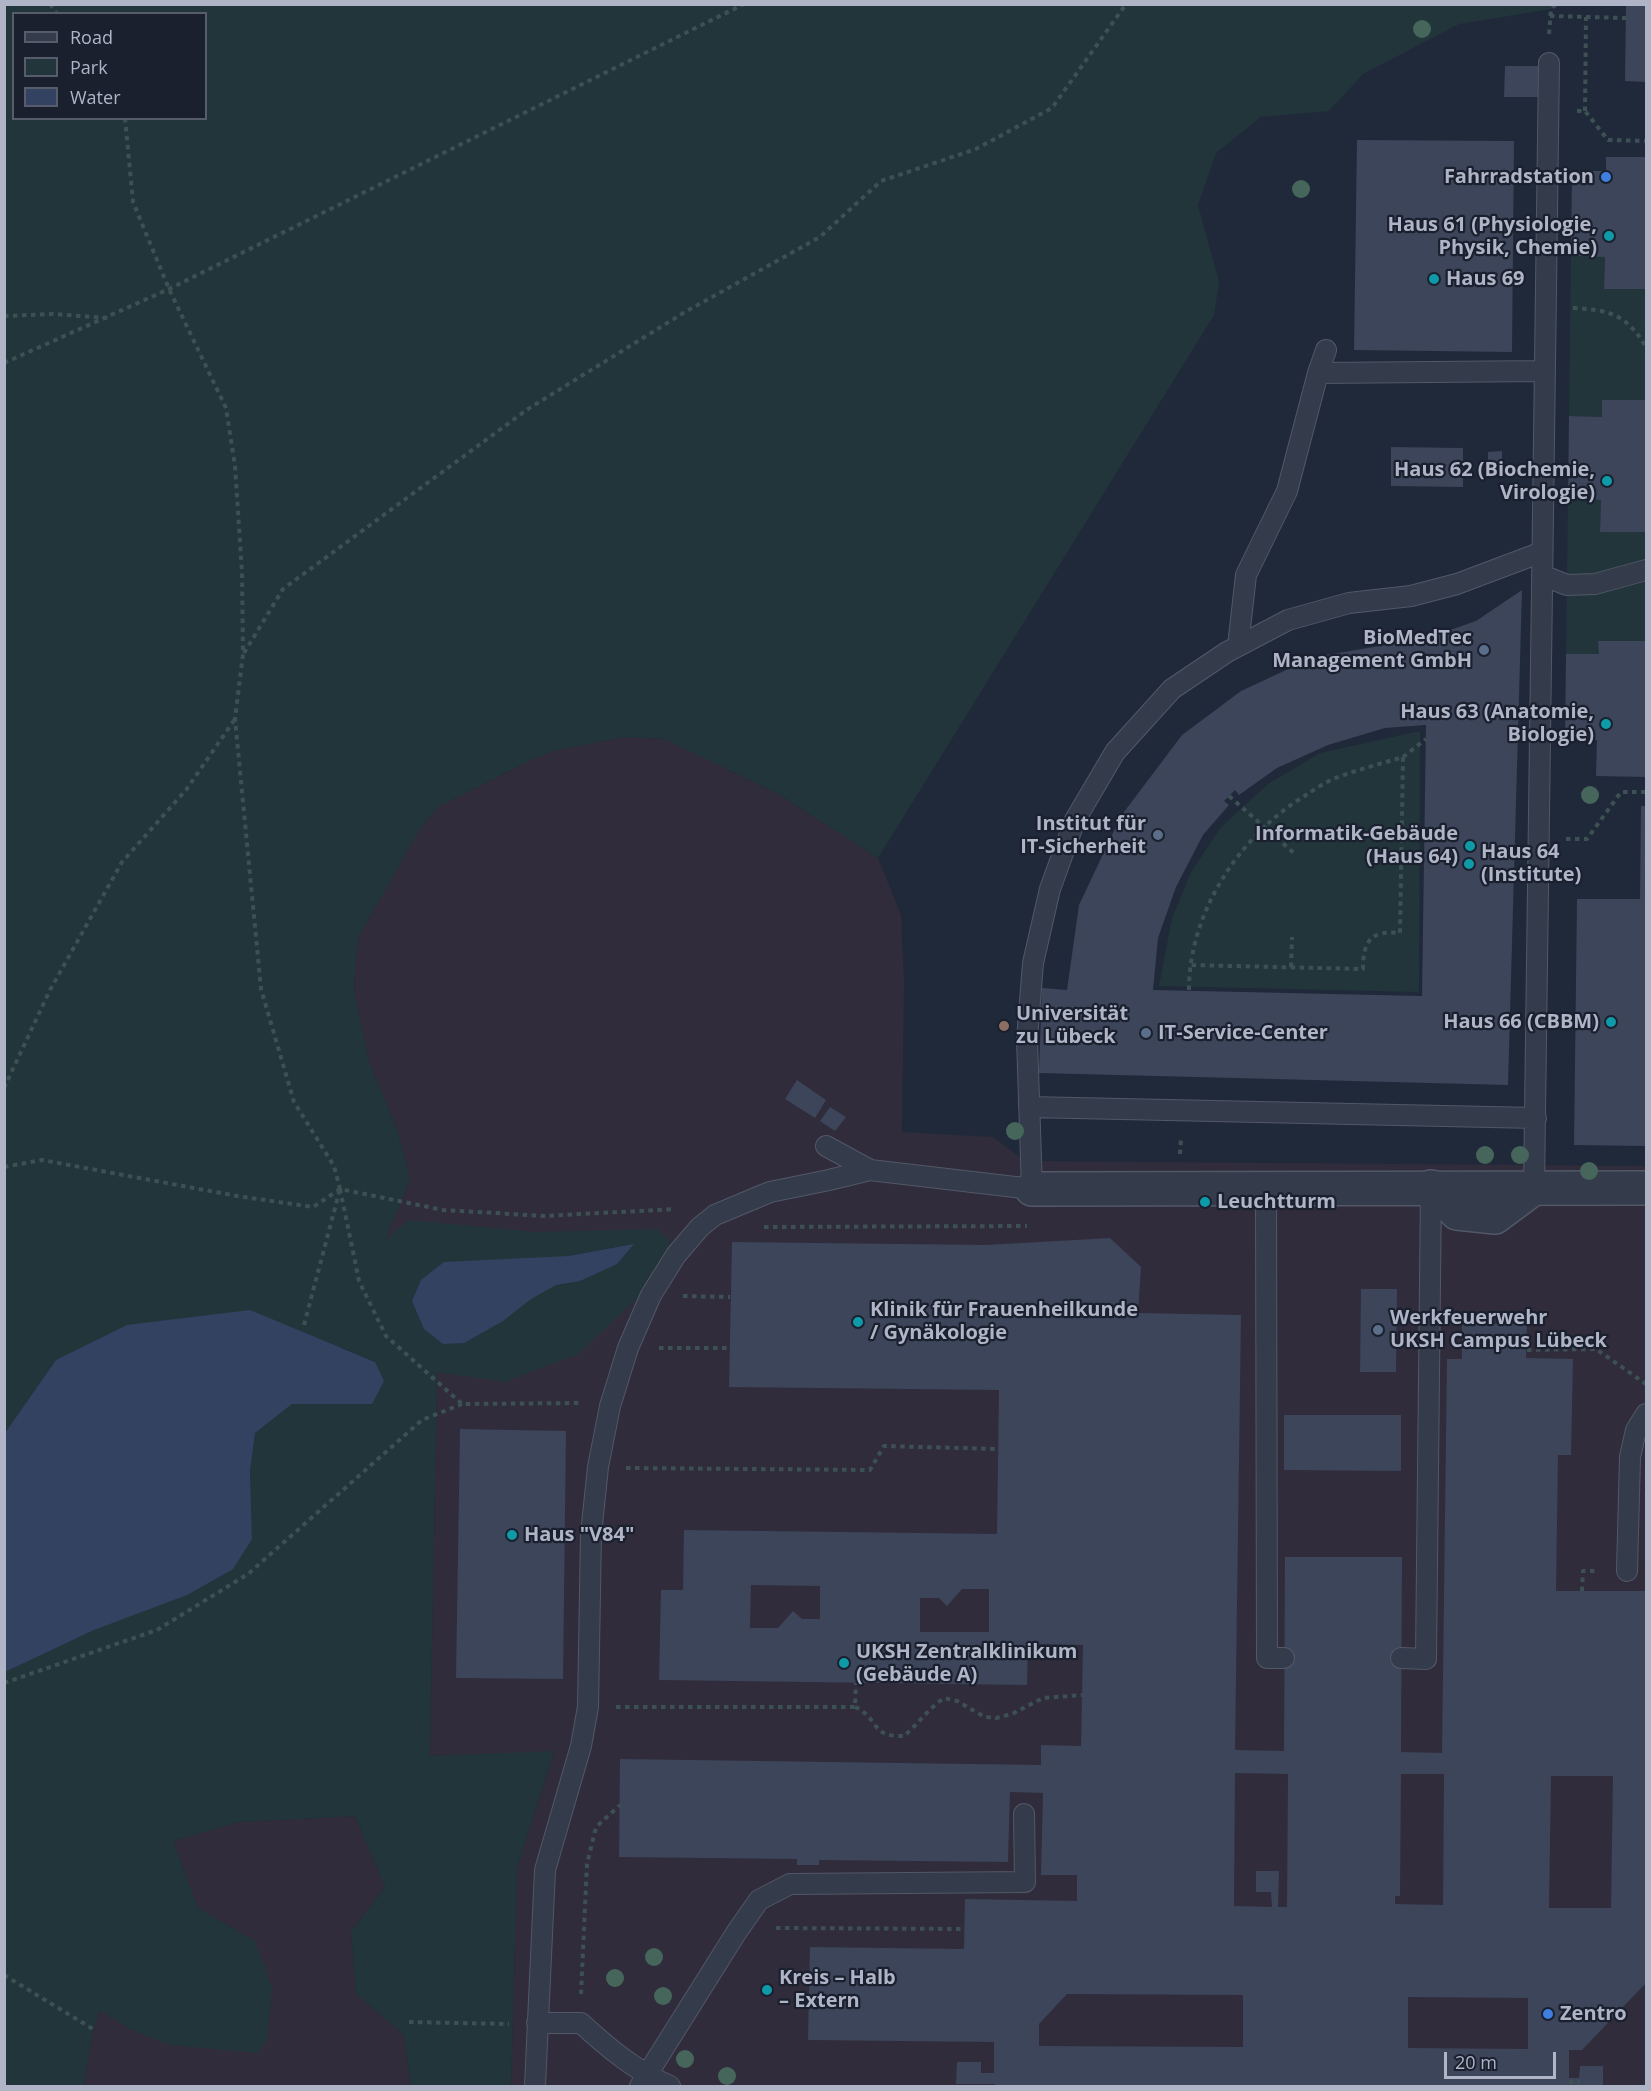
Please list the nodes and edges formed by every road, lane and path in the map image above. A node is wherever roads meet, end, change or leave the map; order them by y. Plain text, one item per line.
1 (744, 4) edge
2 (1126, 4) edge
3 (1550, 16) dead end
4 (1586, 17) junction
5 (1626, 18) dead end
6 (1549, 63) dead end
7 (1548, 110) junction
8 (1585, 111) junction
9 (125, 120) edge
10 (1647, 141) edge
11 (169, 290) junction
12 (1545, 308) junction
13 (4, 316) edge
14 (109, 318) junction
15 (1647, 347) edge
16 (1326, 350) dead end
17 (4, 363) edge
18 (1545, 371) junction
19 (1318, 373) junction
20 (1542, 552) junction
21 (1647, 570) edge
22 (1542, 575) junction
23 (1238, 646) junction
24 (243, 654) junction
25 (235, 719) junction
26 (1426, 739) dead end
27 (1403, 757) junction
28 (1647, 792) edge
29 (1229, 796) dead end
30 (1264, 827) junction
31 (1539, 839) junction
32 (1295, 854) dead end
33 (1378, 857) dead end
34 (1401, 858) junction
35 (1292, 937) dead end
36 (1189, 965) junction
37 (1291, 967) junction
38 (1189, 990) dead end
39 (4, 1088) edge
40 (1029, 1107) junction
41 (1536, 1118) junction
42 (826, 1146) dead end
43 (4, 1167) edge
44 (870, 1170) junction
45 (1431, 1187) junction
46 (1266, 1188) junction
47 (1534, 1188) junction
48 (1647, 1188) edge
49 (340, 1189) junction
50 (1032, 1189) junction
51 (681, 1209) dead end
52 (763, 1227) dead end
53 (999, 1227) dead end
54 (651, 1295) junction
55 (730, 1297) dead end
56 (304, 1325) dead end
57 (628, 1348) junction
58 (730, 1348) dead end
59 (1527, 1350) dead end
60 (1647, 1384) edge
61 (462, 1404) junction
62 (610, 1406) junction
63 (1647, 1414) edge
64 (999, 1449) dead end
65 (598, 1467) junction
66 (1627, 1571) dead end
67 (1284, 1658) dead end
68 (1401, 1658) dead end
69 (4, 1683) edge
70 (856, 1683) dead end
71 (1082, 1695) dead end
72 (588, 1707) junction
73 (855, 1707) junction
74 (620, 1806) dead end
75 (1024, 1814) dead end
76 (964, 1929) dead end
77 (736, 1933) junction
78 (4, 1975) edge
79 (409, 2022) dead end
80 (537, 2023) junction
81 (581, 2024) junction
82 (93, 2029) dead end
83 (644, 2081) edge
84 (535, 2086) edge
85 (670, 2086) edge

1 - 11 path
2 - 24 path
3 - 4 path
4 - 5 path
4 - 8 path
6 - 7 lane
7 - 8 path
7 - 12 lane
8 - 10 path
9 - 11 path
11 - 14 path
11 - 24 path
12 - 15 path
12 - 18 lane
13 - 14 path
14 - 17 path
16 - 19 lane
18 - 19 lane
18 - 20 lane
19 - 23 lane
20 - 22 lane
20 - 23 lane
21 - 22 lane
22 - 31 lane
23 - 40 lane
24 - 25 path
25 - 39 path
25 - 49 path
26 - 27 path
27 - 30 path
27 - 34 path
28 - 31 path
29 - 30 path
30 - 32 path
30 - 36 path
31 - 41 lane
33 - 34 path
34 - 37 path
35 - 37 path
36 - 37 path
36 - 38 path
40 - 41 lane
40 - 50 lane
41 - 47 lane
42 - 44 lane
43 - 49 path
44 - 50 lane
44 - 54 lane
45 - 46 street
45 - 47 street
45 - 68 lane
46 - 50 street
46 - 67 lane
47 - 48 street
49 - 51 path
49 - 56 path
49 - 61 path
52 - 53 path
54 - 55 path
54 - 57 lane
57 - 58 path
57 - 62 lane
59 - 60 path
61 - 62 path
61 - 69 path
62 - 65 lane
63 - 66 lane
64 - 65 path
65 - 72 lane
70 - 73 path
71 - 73 path
72 - 73 path
72 - 80 lane
74 - 81 path
75 - 77 lane
76 - 77 path
77 - 83 lane
78 - 82 path
79 - 80 path
80 - 81 lane
80 - 84 lane
81 - 83 lane
83 - 85 lane

